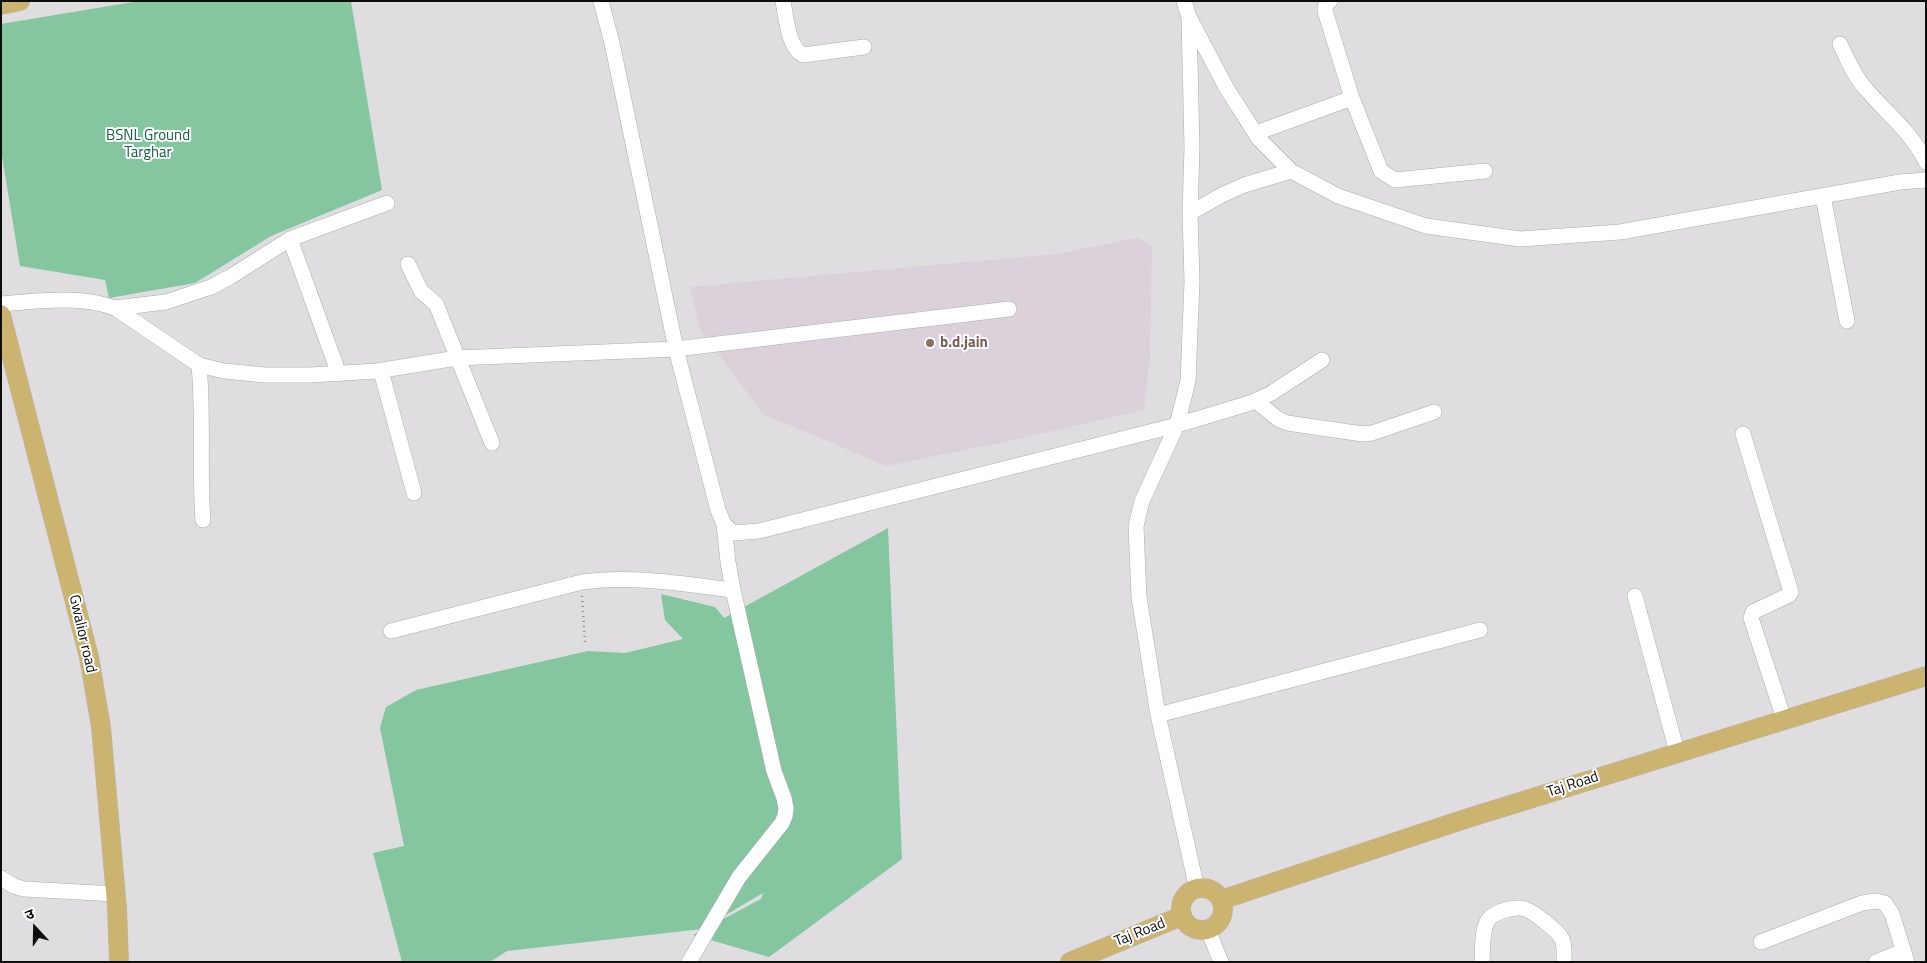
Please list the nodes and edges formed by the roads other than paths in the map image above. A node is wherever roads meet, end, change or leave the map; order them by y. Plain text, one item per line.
1 (20, 1) edge
2 (601, 1) edge
3 (783, 1) edge
4 (1184, 1) edge
5 (1330, 1) edge
6 (1, 5) edge
7 (1189, 17) junction
8 (1840, 44) dead end
9 (864, 48) dead end
10 (1352, 98) junction
11 (1256, 133) junction
12 (1926, 162) edge
13 (1291, 171) junction
14 (1485, 171) dead end
15 (1926, 180) edge
16 (1823, 196) junction
17 (388, 202) dead end
18 (1190, 213) junction
19 (290, 239) junction
20 (408, 264) dead end
21 (1, 304) edge
22 (115, 308) junction
23 (1009, 309) dead end
24 (1, 314) edge
25 (1847, 321) dead end
26 (676, 349) junction
27 (458, 358) junction
28 (1322, 360) dead end
29 (199, 365) junction
30 (381, 371) junction
31 (339, 374) junction
32 (1256, 401) junction
33 (1434, 412) dead end
34 (1176, 425) junction
35 (1742, 434) dead end
36 (492, 443) dead end
37 (414, 493) dead end
38 (203, 520) dead end
39 (724, 524) junction
40 (733, 590) junction
41 (1635, 596) dead end
42 (1480, 630) dead end
43 (391, 632) dead end
44 (1926, 676) edge
45 (1158, 715) junction
46 (1784, 719) junction
47 (1677, 752) junction
48 (4, 886) edge
49 (1197, 889) junction
50 (116, 894) junction
51 (1221, 900) junction
52 (1182, 916) junction
53 (1208, 930) junction
54 (1762, 942) dead end
55 (1905, 956) edge
56 (1072, 961) edge
57 (119, 962) edge
58 (689, 962) edge
59 (1221, 962) edge
60 (1482, 962) edge
61 (1564, 962) edge
62 (1876, 962) edge

1 - 6 main road
2 - 26 street
3 - 9 street
4 - 7 street
5 - 10 street
7 - 11 street
7 - 18 street
8 - 12 street
10 - 11 street
10 - 14 street
11 - 13 street
13 - 16 street
13 - 18 street
15 - 16 street
16 - 25 street
17 - 19 street
18 - 34 street
19 - 22 street
19 - 31 street
20 - 27 street
21 - 22 street
22 - 29 street
23 - 26 street
24 - 50 main road, Gwalior road
26 - 27 street
26 - 39 street
27 - 30 street
27 - 36 street
28 - 32 street
29 - 31 street
29 - 38 street
30 - 31 street
30 - 37 street
32 - 33 street
32 - 34 street
34 - 39 street
34 - 45 street
35 - 46 street
39 - 40 street
40 - 43 street
40 - 58 street
41 - 47 street
42 - 45 street
44 - 46 main road, Taj Road
45 - 49 street
46 - 47 main road, Taj Road
47 - 51 main road, Taj Road
48 - 50 street
49 - 51 main road
49 - 52 main road
50 - 57 main road, Gwalior road
51 - 53 main road
52 - 53 main road
52 - 56 main road, Taj Road
53 - 59 street
54 - 55 street
55 - 62 street
60 - 61 street

